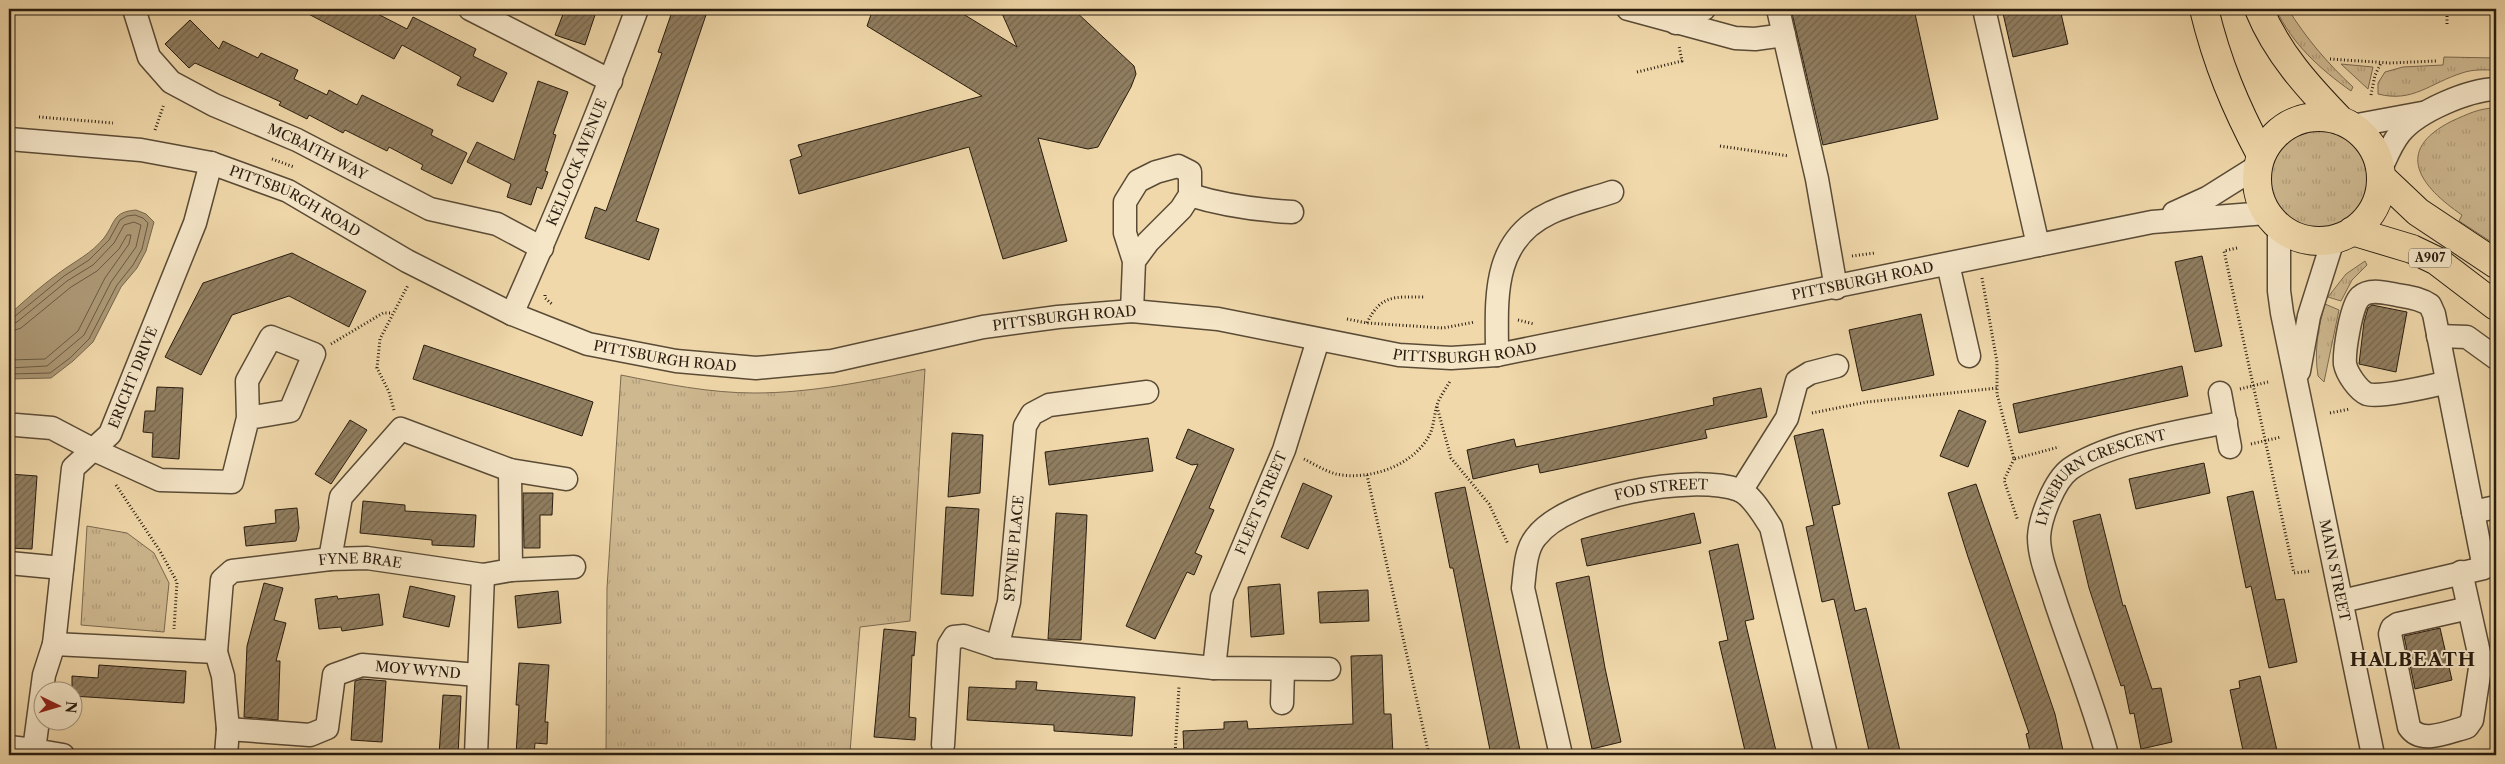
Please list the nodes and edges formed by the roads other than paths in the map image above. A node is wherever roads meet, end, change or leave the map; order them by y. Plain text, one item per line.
1 (134, 9) edge
2 (470, 9) edge
3 (637, 9) edge
4 (1628, 9) edge
5 (1704, 9) edge
6 (1778, 9) edge
7 (1984, 9) edge
8 (2204, 9) edge
9 (2259, 9) edge
10 (1676, 23) junction
11 (1784, 35) junction
12 (610, 80) junction
13 (2496, 89) edge
14 (2427, 112) junction
15 (2346, 124) junction
16 (9, 139) edge
17 (2260, 160) junction
18 (211, 163) junction
19 (2381, 174) junction
20 (1612, 192) dead end
21 (1190, 195) junction
22 (1292, 212) dead end
23 (2273, 220) junction
24 (2152, 222) junction
25 (2343, 235) junction
26 (2038, 245) junction
27 (542, 248) junction
28 (1134, 261) junction
29 (1948, 264) junction
30 (2496, 264) edge
31 (1836, 288) junction
32 (2496, 306) edge
33 (1132, 311) junction
34 (512, 314) junction
35 (2438, 336) junction
36 (1318, 340) junction
37 (1496, 355) junction
38 (1969, 356) dead end
39 (2496, 358) edge
40 (1837, 366) dead end
41 (2447, 382) junction
42 (2297, 384) junction
43 (1147, 392) dead end
44 (2220, 393) road end
45 (248, 418) junction
46 (2226, 422) junction
47 (16, 425) dead end
48 (2230, 447) road end
49 (92, 449) junction
50 (510, 470) junction
51 (566, 479) dead end
52 (1741, 491) junction
53 (2496, 507) edge
54 (2473, 512) junction
55 (330, 559) junction
56 (9, 563) edge
57 (62, 568) junction
58 (574, 568) dead end
59 (511, 570) junction
60 (2461, 572) junction
61 (483, 575) junction
62 (2342, 601) junction
63 (2469, 608) junction
64 (54, 644) junction
65 (997, 647) junction
66 (216, 652) junction
67 (1214, 668) junction
68 (1283, 670) junction
69 (1329, 670) dead end
70 (477, 675) junction
71 (1282, 703) dead end
72 (228, 729) junction
73 (943, 745) dead end
74 (9, 747) edge
75 (34, 750) junction
76 (63, 755) edge
77 (226, 755) edge
78 (476, 755) edge
79 (1561, 755) edge
80 (1826, 755) edge
81 (2107, 755) edge
82 (2373, 755) edge

1 - 27 street, MCBAITH WAY
2 - 12 street
3 - 12 street, KELLOCK AVENUE
4 - 10 street
5 - 10 street
6 - 11 street
7 - 26 street
8 - 17 main road
9 - 15 main road
10 - 11 street
11 - 31 street
12 - 27 street, KELLOCK AVENUE
13 - 14 street
14 - 15 street
14 - 19 street
15 - 17 main road
15 - 19 main road
16 - 18 street, PITTSBURGH ROAD
17 - 23 main road
17 - 24 street, PITTSBURGH ROAD
18 - 34 street, PITTSBURGH ROAD
18 - 49 street, ERICHT DRIVE
19 - 25 main road
19 - 30 main road, A907
20 - 37 street
21 - 22 street
21 - 28 street
21 - 28 street
23 - 24 street, PITTSBURGH ROAD
23 - 25 main road
23 - 42 street, MAIN STREET
24 - 26 street, PITTSBURGH ROAD
25 - 32 main road, A907
25 - 42 street, MAIN STREET
26 - 29 street, PITTSBURGH ROAD
27 - 34 street, KELLOCK AVENUE
28 - 33 street
29 - 31 street, PITTSBURGH ROAD
29 - 38 street
31 - 37 street, PITTSBURGH ROAD
33 - 34 street, PITTSBURGH ROAD
33 - 36 street, PITTSBURGH ROAD
35 - 39 street
35 - 41 street
35 - 41 street
36 - 37 street, PITTSBURGH ROAD
36 - 67 street, FLEET STREET
40 - 52 street
41 - 54 street
42 - 62 street, MAIN STREET
43 - 65 street, SPYNIE PLACE
44 - 46 street
45 - 45 street
45 - 49 street
46 - 48 street
46 - 81 street, LYNEBURN CRESCENT
47 - 49 street
49 - 57 street, ERICHT DRIVE
50 - 51 street
50 - 55 street
50 - 59 street
52 - 79 street, FOD STREET
52 - 80 street
53 - 54 street
54 - 60 street
55 - 61 street, FYNE BRAE
55 - 66 street, FYNE BRAE
56 - 57 street
57 - 64 street, ERICHT DRIVE
58 - 59 street, FYNE BRAE
59 - 61 street, FYNE BRAE
60 - 62 street
60 - 63 street
61 - 70 street, MOY WYND
62 - 82 street, MAIN STREET
63 - 63 street
64 - 66 street
64 - 75 street, ERICHT DRIVE
65 - 67 street
65 - 73 street
66 - 72 street
67 - 68 street
68 - 69 street
68 - 71 street
70 - 72 street, MOY WYND
70 - 78 street, MOY WYND
72 - 77 street
74 - 75 street
75 - 76 street

